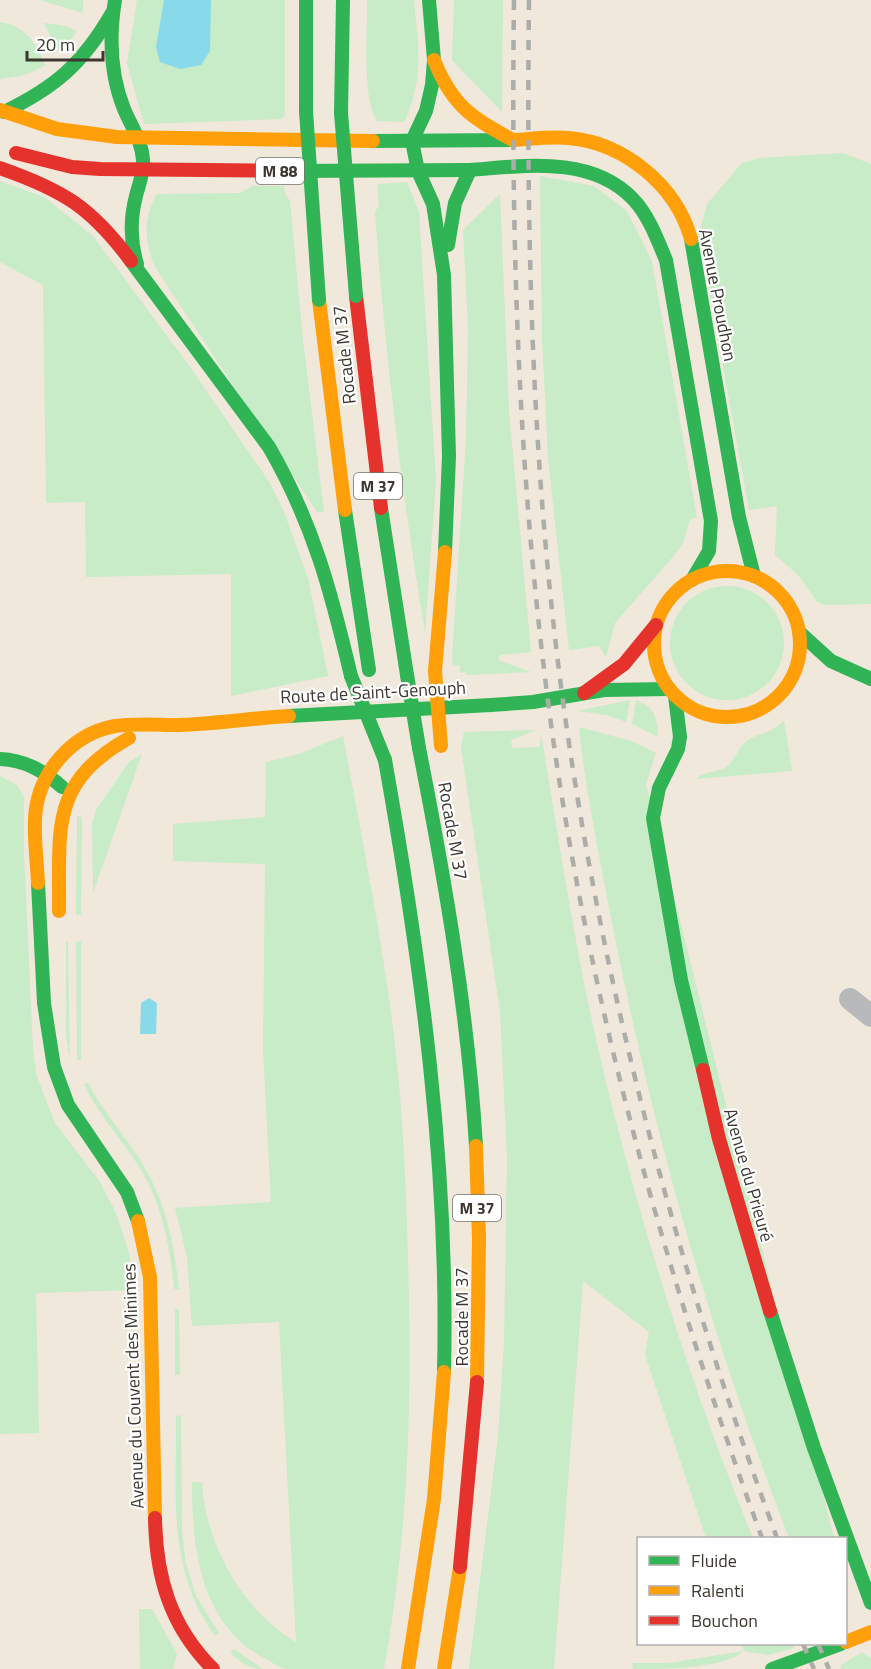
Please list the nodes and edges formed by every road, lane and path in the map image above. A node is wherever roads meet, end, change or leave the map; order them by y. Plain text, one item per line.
1 (306, 0) edge
2 (343, 0) edge
3 (429, 0) edge
4 (114, 6) edge
5 (434, 60) junction
6 (2, 111) edge
7 (140, 137) junction
8 (513, 140) junction
9 (412, 141) junction
10 (0, 148) edge
11 (0, 168) edge
12 (470, 170) junction
13 (143, 171) junction
14 (418, 171) junction
15 (139, 268) junction
16 (444, 275) junction
17 (754, 576) junction
18 (692, 580) junction
19 (656, 625) junction
20 (799, 632) junction
21 (864, 677) edge
22 (831, 679) dead end
23 (802, 686) dead end
24 (783, 691) junction
25 (584, 693) junction
26 (672, 693) junction
27 (730, 717) junction
28 (163, 727) junction
29 (678, 749) junction
30 (442, 752) dead end
31 (0, 759) edge
32 (385, 760) junction
33 (46, 773) junction
34 (68, 791) junction
35 (59, 923) dead end
36 (469, 941) dead end
37 (58, 993) dead end
38 (850, 999) dead end
39 (464, 1008) junction
40 (871, 1016) edge
41 (52, 1039) junction
42 (847, 1537) edge
43 (847, 1538) edge
44 (871, 1603) edge
45 (871, 1632) edge
46 (847, 1642) edge
47 (838, 1645) edge
48 (212, 1669) edge
49 (408, 1669) edge
50 (444, 1669) edge
51 (772, 1669) edge

1 - 32 main road, Rocade M 37 / M 37, bridge
2 - 39 main road, Rocade M 37 / M 37, bridge
3 - 5 main road
4 - 6 main road
4 - 7 main road
5 - 8 main road
5 - 9 main road
6 - 7 main road, M 88
7 - 9 main road, M 88
7 - 13 main road
8 - 9 main road, M 88
8 - 17 main road, Avenue Proudhon / M 88
9 - 14 main road
10 - 13 main road, M 88
11 - 15 main road
12 - 14 main road, M 88
12 - 16 main road
12 - 18 main road, M 88
13 - 14 main road, M 88
13 - 15 main road
14 - 16 main road
15 - 32 main road, bridge
16 - 30 main road, bridge
17 - 18 main road, M 88
17 - 20 main road, M 88
18 - 19 main road, M 88
19 - 25 main road, Route de Saint-Genouph / M 88
19 - 26 main road, M 88
20 - 21 main road
20 - 24 main road, M 88
21 - 22 main road
23 - 24 main road
24 - 27 main road, M 88
25 - 26 main road, Route de Saint-Genouph / M 88
25 - 28 main road, Route de Saint-Genouph / M 88
26 - 27 main road, M 88
26 - 29 main road, Avenue du Prieuré
27 - 29 main road, Avenue du Prieuré
28 - 33 main road, Route de Saint-Genouph / M 88
28 - 34 main road, Route de Saint-Genouph / M 88
29 - 42 main road, Avenue du Prieuré
31 - 33 main road
32 - 49 main road, Rocade M 37 / M 37
33 - 34 main road
33 - 41 main road, Avenue du Couvent des Minimes
34 - 35 main road
36 - 39 main road
37 - 41 main road, Avenue du Couvent des Minimes
38 - 40 street
39 - 50 main road, Rocade M 37 / M 37
41 - 48 main road, Avenue du Couvent des Minimes
43 - 44 main road, Avenue du Prieuré
45 - 46 main road
47 - 51 main road

